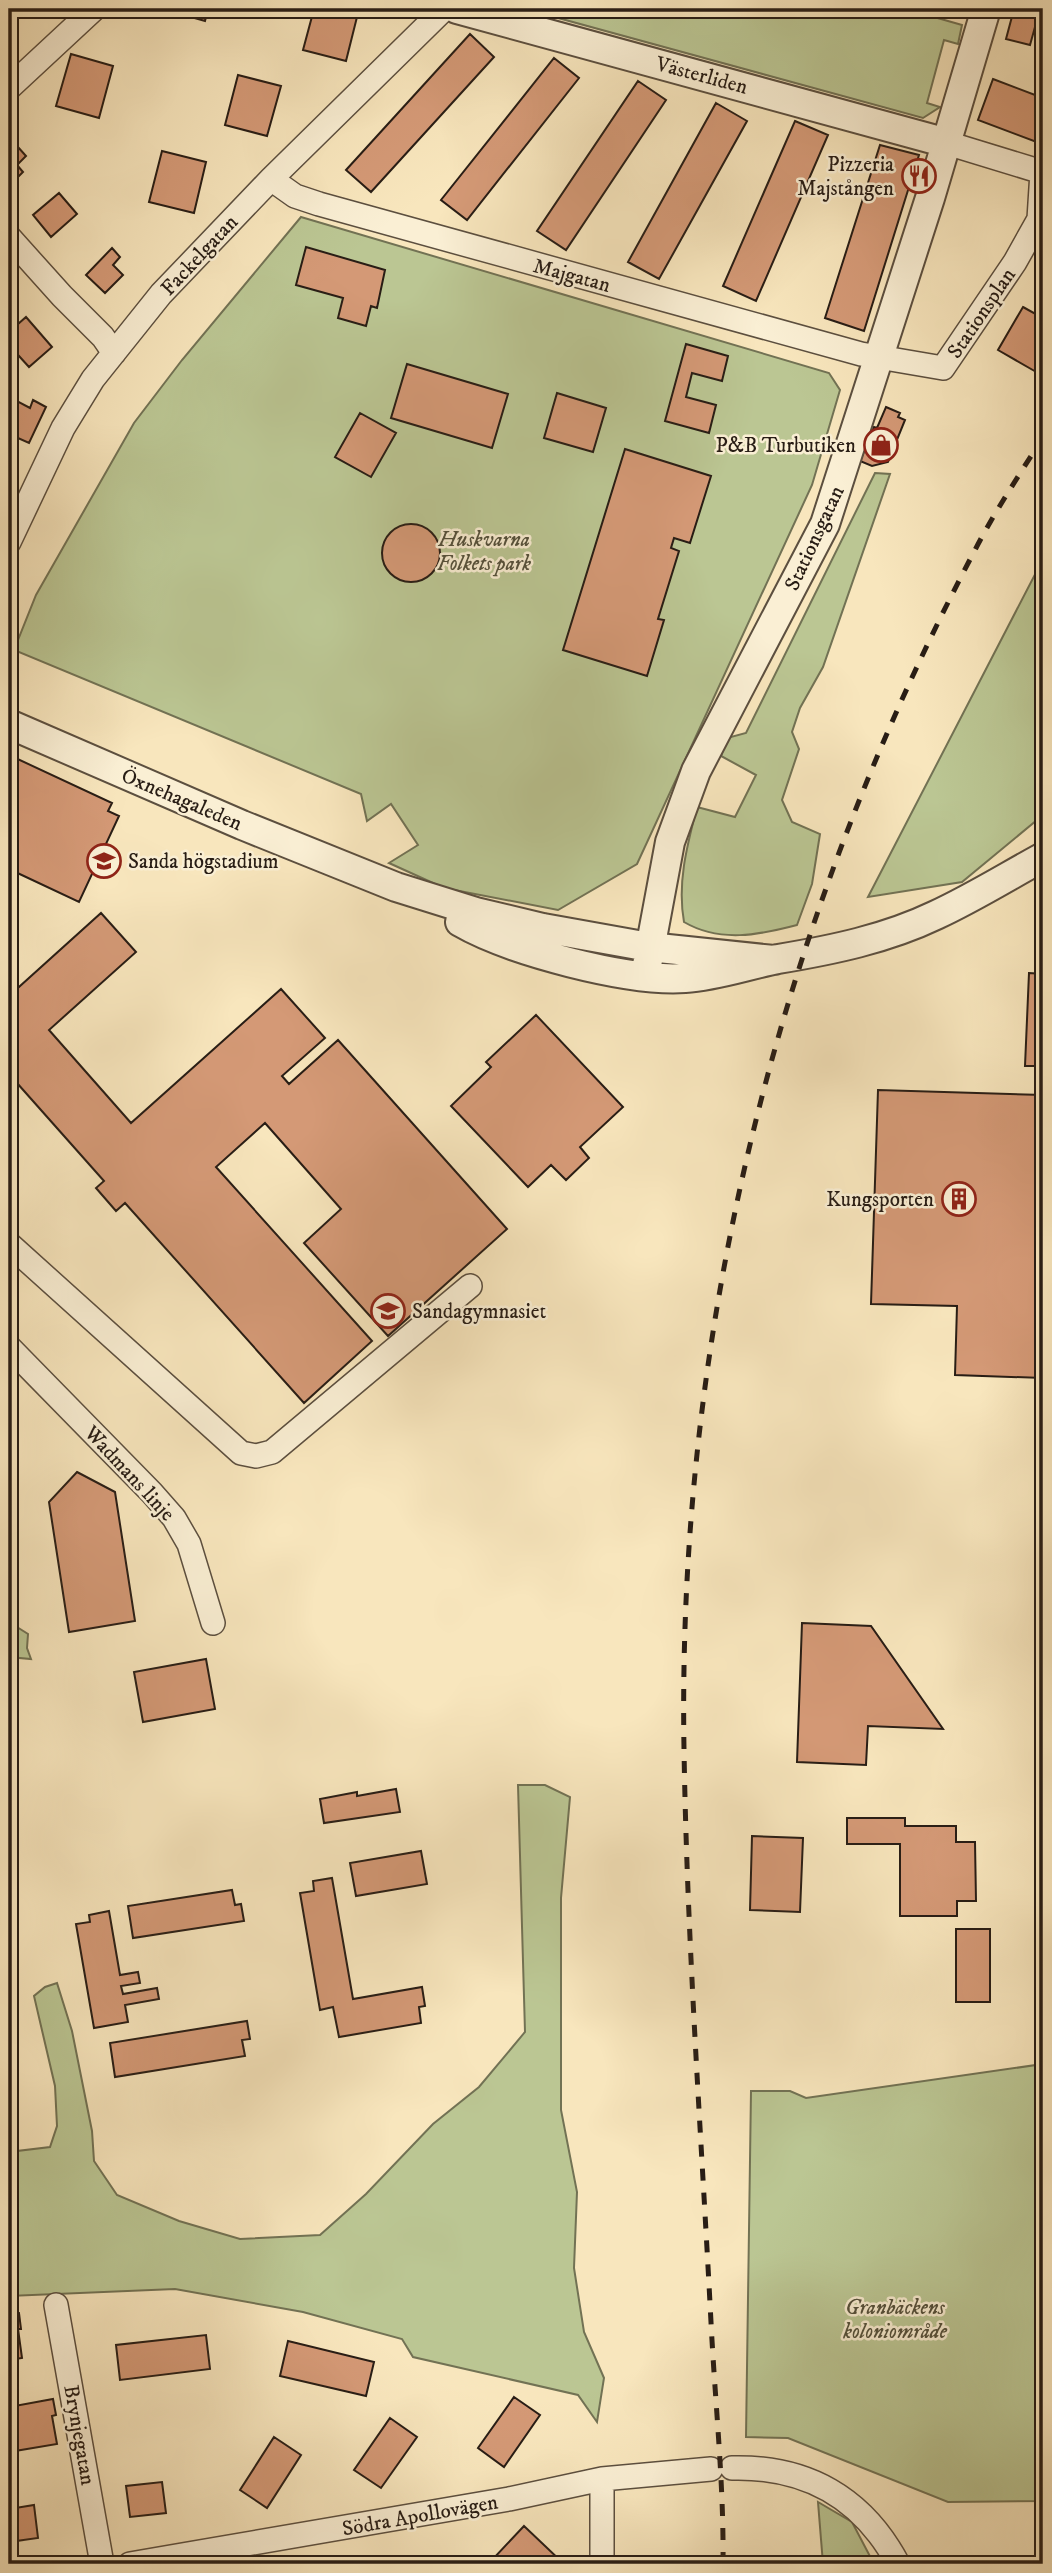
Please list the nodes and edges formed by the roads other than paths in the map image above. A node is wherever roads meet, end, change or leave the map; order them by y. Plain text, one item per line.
1 (94, 9) edge
2 (444, 9) edge
3 (457, 9) edge
4 (986, 9) edge
5 (9, 88) edge
6 (947, 143) junction
7 (1043, 171) edge
8 (271, 179) junction
9 (9, 237) edge
10 (114, 353) junction
11 (879, 357) junction
12 (9, 542) edge
13 (9, 724) edge
14 (1043, 840) edge
15 (1043, 857) edge
16 (397, 887) junction
17 (962, 902) junction
18 (649, 947) junction
19 (774, 960) junction
20 (645, 976) junction
21 (9, 1244) edge
22 (470, 1286) dead end
23 (9, 1347) edge
24 (213, 1623) dead end
25 (56, 2305) dead end
26 (602, 2479) junction
27 (102, 2564) edge
28 (130, 2564) edge
29 (602, 2564) edge
30 (898, 2564) edge

1 - 5 street
2 - 8 street, Fackelgatan
3 - 6 street, Västerliden
4 - 6 street, Stationsgatan
6 - 7 street, Stationsplan
6 - 11 street, Stationsgatan
7 - 11 street, Stationsplan
8 - 10 street, Fackelgatan
8 - 11 street, Majgatan
9 - 10 street
10 - 12 street, Fackelgatan
11 - 18 street, Stationsgatan
13 - 16 street, Öxnehagaleden
14 - 17 street, Öxnehagaleden
15 - 17 street, Öxnehagaleden
16 - 18 street, Öxnehagaleden
16 - 20 street, Öxnehagaleden
17 - 19 street, Öxnehagaleden
18 - 19 street, Öxnehagaleden
18 - 20 street, Stationsgatan
19 - 20 street, Öxnehagaleden
21 - 22 street
23 - 24 street, Wadmans linje
25 - 27 street, Brynjegatan
26 - 28 street, Södra Apollovägen
26 - 29 street
26 - 30 street, Södra Apollovägen

